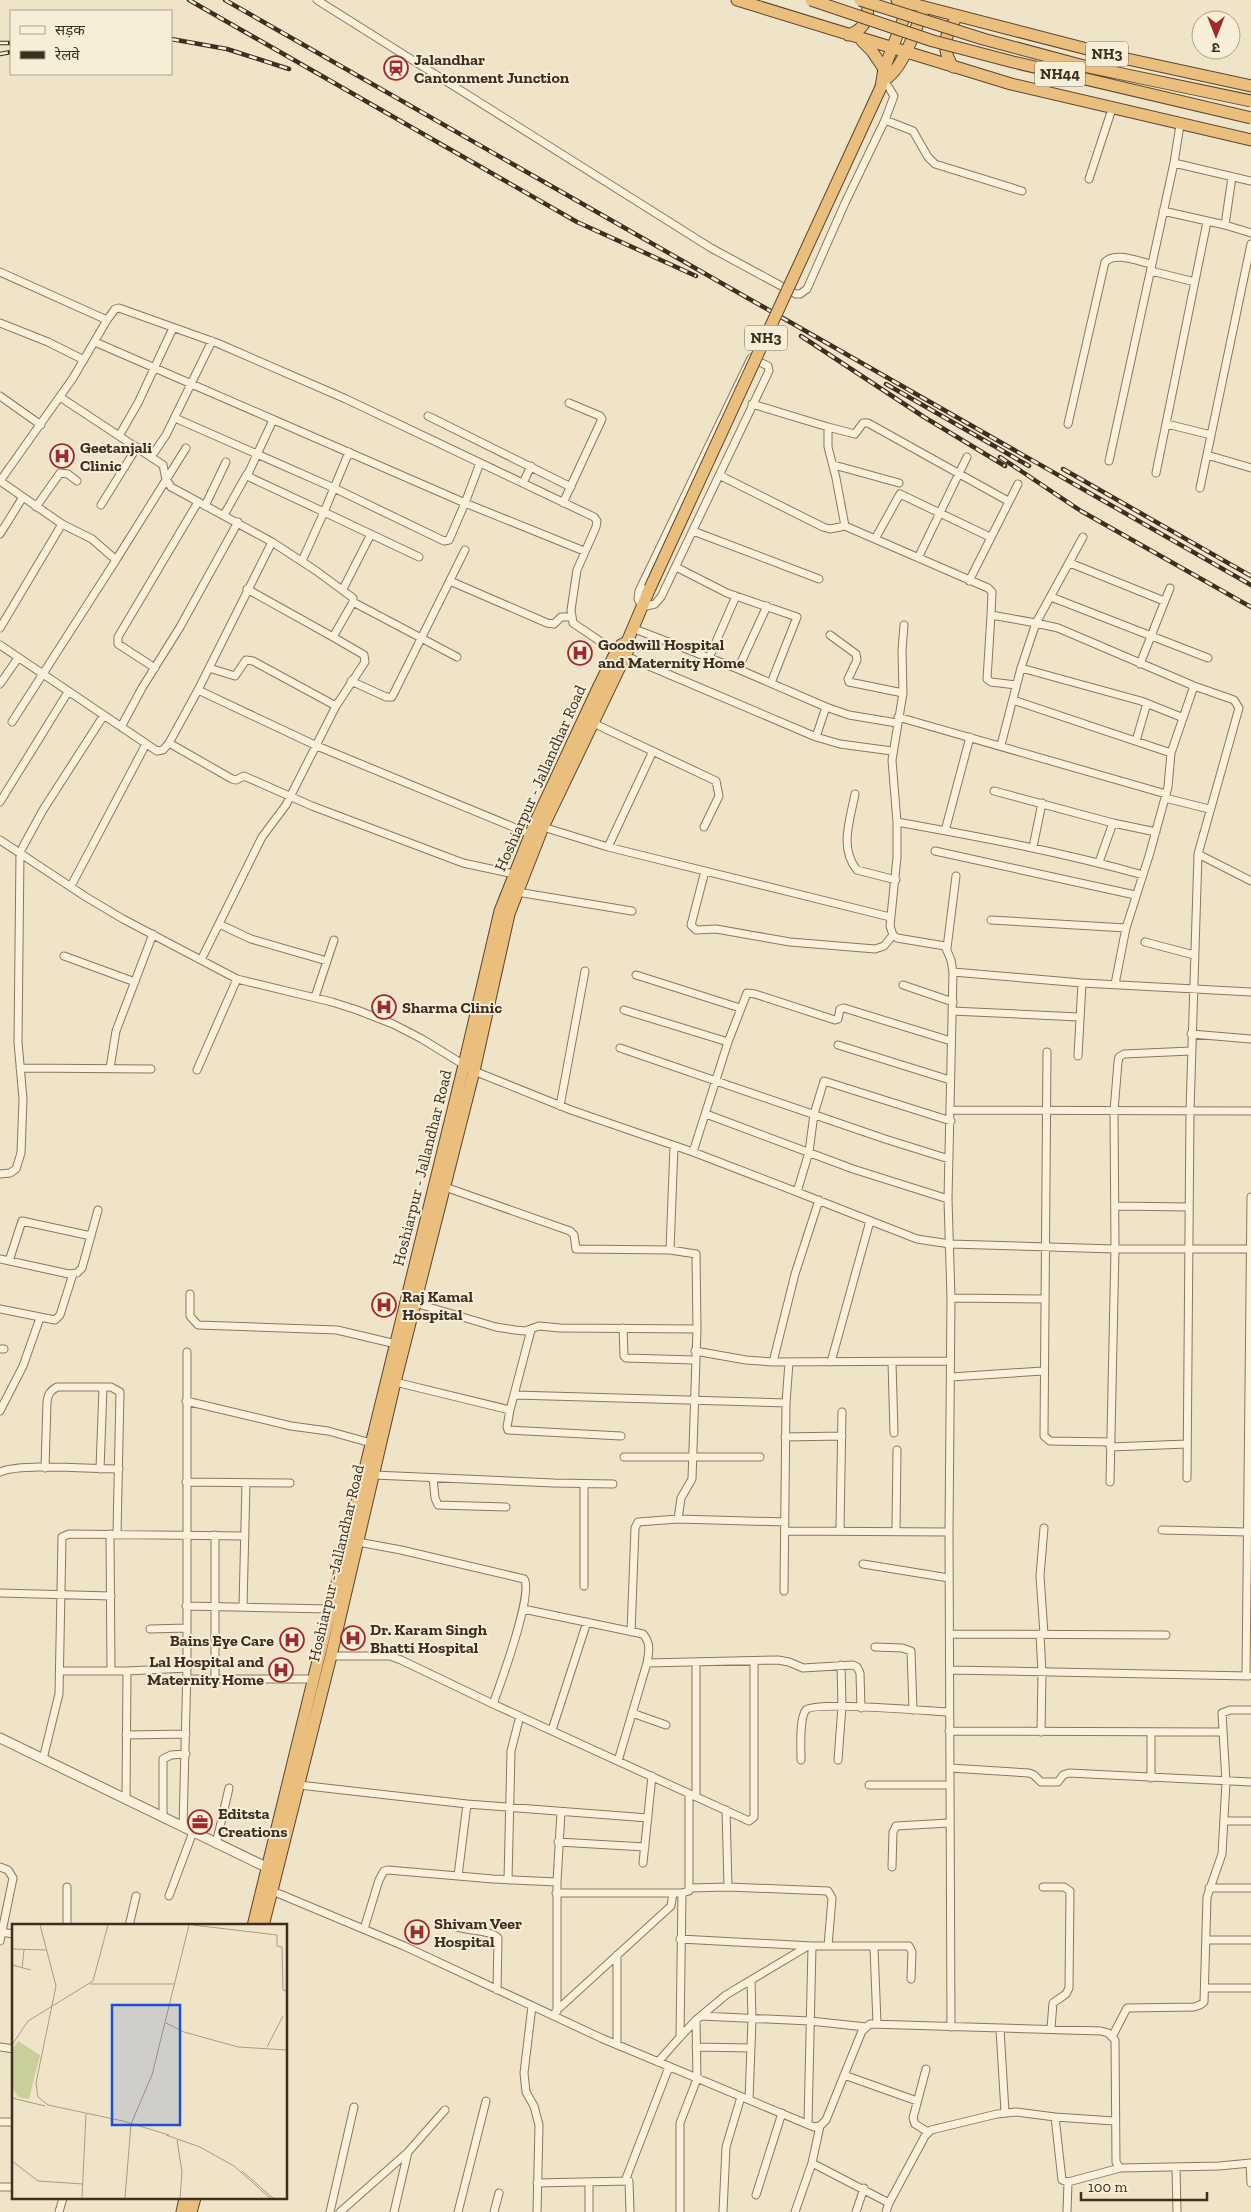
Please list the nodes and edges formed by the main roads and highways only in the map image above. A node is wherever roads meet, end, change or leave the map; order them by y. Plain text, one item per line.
1 (738, 0) edge
2 (811, 0) edge
3 (860, 0) edge
4 (868, 0) edge
5 (897, 0) edge
6 (909, 2) edge
7 (924, 4) edge
8 (965, 18) junction
9 (848, 35) junction
10 (860, 39) junction
11 (892, 48) junction
12 (905, 53) junction
13 (953, 67) junction
14 (883, 79) junction
15 (1251, 86) edge
16 (1251, 100) edge
17 (1251, 118) edge
18 (1251, 140) edge
19 (620, 654) junction
20 (469, 1068) junction
21 (277, 1851) junction
22 (268, 1889) junction
23 (254, 1924) edge
24 (263, 1924) edge

1 - 9 highway
2 - 17 highway, NH44, bridge
3 - 16 highway, NH44, bridge
4 - 9 highway
5 - 6 highway
6 - 7 highway, NH3
6 - 11 highway, NH3
7 - 8 highway, NH3
7 - 12 highway
8 - 13 highway
8 - 15 highway, NH3
9 - 10 highway
10 - 11 highway
10 - 14 highway
11 - 12 highway
11 - 14 highway, NH3
12 - 13 highway
12 - 14 highway
13 - 18 highway
14 - 19 highway, Hoshiarpur - Jallandhar Road / NH3, bridge
19 - 20 highway, Hoshiarpur - Jallandhar Road / NH3
19 - 20 highway, Hoshiarpur - Jallandhar Road / NH3
20 - 21 highway, Hoshiarpur - Jallandhar Road / NH3
20 - 21 highway, Hoshiarpur - Jallandhar Road / NH3
21 - 22 highway, Hoshiarpur - Jallandhar Road / NH3
21 - 22 highway, Hoshiarpur - Jallandhar Road / NH3
22 - 23 highway, Hoshiarpur - Jallandhar Road / NH3
22 - 24 highway, Hoshiarpur - Jallandhar Road / NH3

